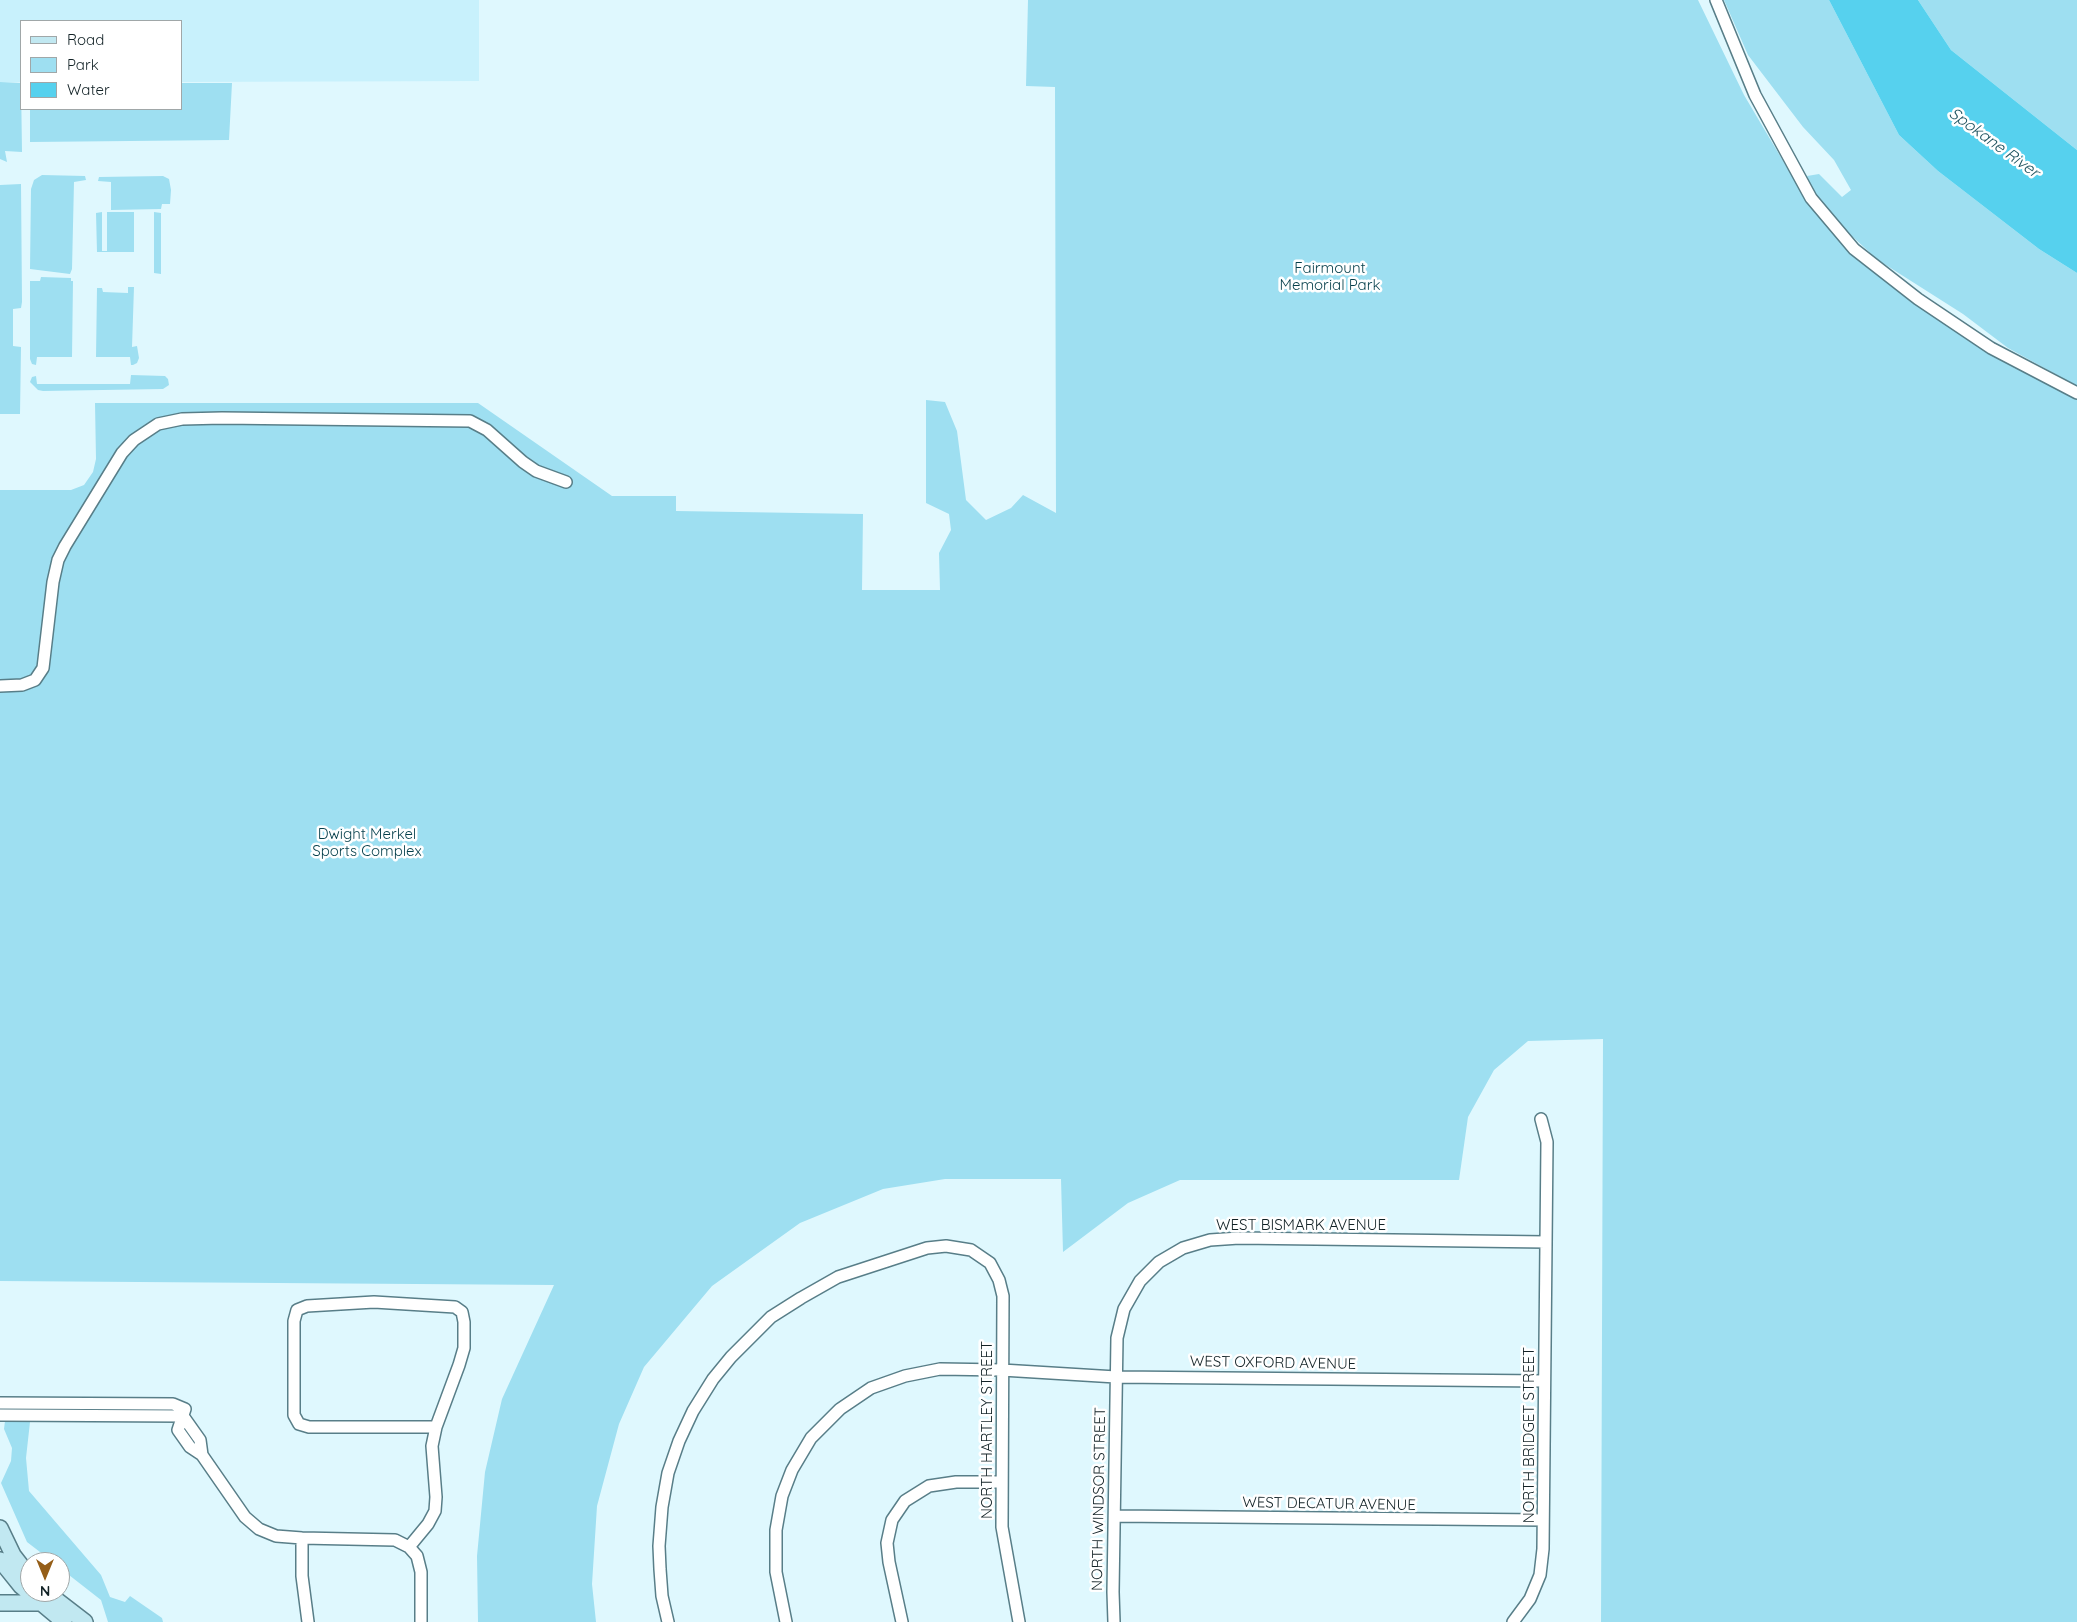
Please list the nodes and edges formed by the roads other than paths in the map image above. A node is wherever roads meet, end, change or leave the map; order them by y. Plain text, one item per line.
1 (1716, 0) edge
2 (2077, 394) edge
3 (566, 482) dead end
4 (0, 686) edge
5 (1541, 1119) dead end
6 (1546, 1242) junction
7 (1002, 1370) junction
8 (1116, 1377) junction
9 (1544, 1381) junction
10 (0, 1403) edge
11 (52, 1409) junction
12 (0, 1415) edge
13 (436, 1427) junction
14 (1001, 1482) junction
15 (1115, 1516) junction
16 (1544, 1520) junction
17 (0, 1528) edge
18 (302, 1538) junction
19 (409, 1547) junction
20 (0, 1560) edge
21 (20, 1564) edge
22 (20, 1585) edge
23 (20, 1600) edge
24 (47, 1602) edge
25 (51, 1602) edge
26 (0, 1603) edge
27 (1514, 1621) edge
28 (64, 1622) edge
29 (84, 1622) edge
30 (308, 1622) edge
31 (421, 1622) edge
32 (668, 1622) edge
33 (786, 1622) edge
34 (902, 1622) edge
35 (1019, 1622) edge
36 (1114, 1622) edge

1 - 2 street
3 - 4 street
5 - 6 street, NORTH BRIDGET STREET
6 - 8 street, WEST BISMARK AVENUE
6 - 9 street, NORTH BRIDGET STREET
7 - 8 street, WEST OXFORD AVENUE
7 - 14 street, NORTH HARTLEY STREET
7 - 32 street, NORTH HARTLEY STREET
7 - 33 street, WEST OXFORD AVENUE
8 - 9 street, WEST OXFORD AVENUE
8 - 15 street, NORTH WINDSOR STREET
9 - 16 street, NORTH BRIDGET STREET
10 - 11 street
11 - 12 street
11 - 18 street
13 - 13 street
13 - 19 street
14 - 34 street
14 - 35 street, NORTH HARTLEY STREET
15 - 16 street, WEST DECATUR AVENUE
15 - 36 street, NORTH WINDSOR STREET
16 - 27 street, NORTH BRIDGET STREET
17 - 21 main road
18 - 19 street
18 - 30 street
19 - 31 street
20 - 22 main road
23 - 26 main road
24 - 28 main road
25 - 29 main road

